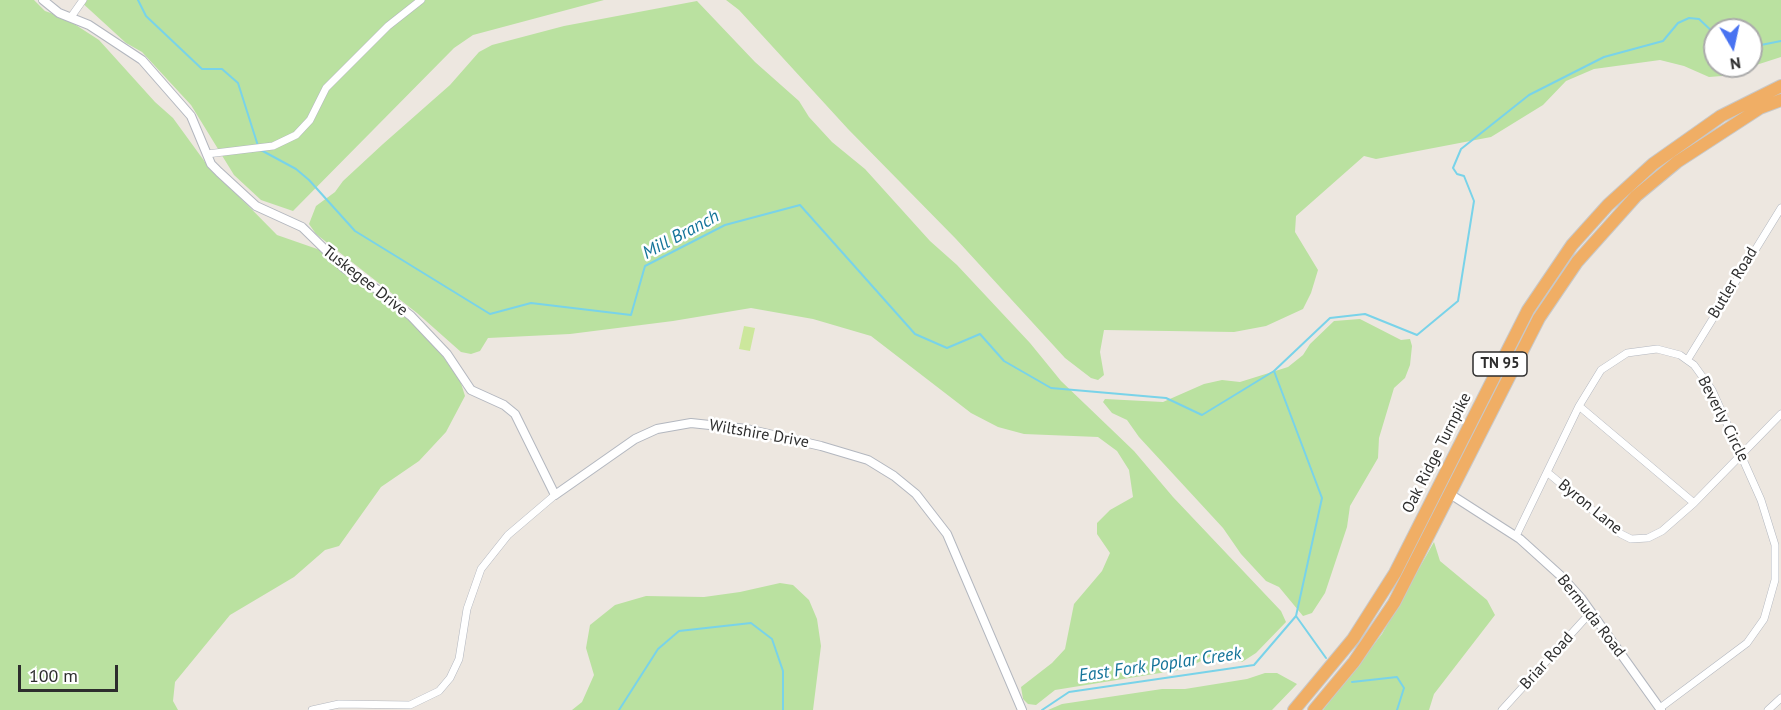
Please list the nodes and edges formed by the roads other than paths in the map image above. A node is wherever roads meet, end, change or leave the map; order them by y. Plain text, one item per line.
1 (44, 0) edge
2 (83, 0) edge
3 (421, 0) edge
4 (71, 17) junction
5 (1781, 86) edge
6 (1781, 100) edge
7 (207, 154) junction
8 (1781, 208) edge
9 (1688, 359) junction
10 (1579, 406) junction
11 (1781, 414) edge
12 (1743, 455) junction
13 (1547, 472) junction
14 (1439, 486) junction
15 (1450, 494) junction
16 (555, 495) junction
17 (1694, 503) junction
18 (1516, 536) junction
19 (1591, 612) junction
20 (1781, 698) edge
21 (1660, 709) edge
22 (312, 710) edge
23 (1022, 710) edge
24 (1294, 710) edge
25 (1314, 710) edge
26 (1502, 710) edge
27 (1768, 710) edge

1 - 4 street, Tuskegee Drive
2 - 4 street
3 - 7 street
4 - 7 street, Tuskegee Drive
5 - 14 highway, Oak Ridge Turnpike / TN 95
6 - 15 highway, Oak Ridge Turnpike / TN 95
7 - 16 street, Tuskegee Drive
8 - 9 street, Butler Road
9 - 10 street, Beverly Circle
9 - 12 street, Beverly Circle
10 - 13 street, Beverly Circle
10 - 17 street
11 - 12 street, Byron Lane
12 - 17 street, Byron Lane
12 - 21 street, Beverly Circle
13 - 17 street, Byron Lane
13 - 18 street, Beverly Circle
14 - 15 highway
14 - 24 highway, Oak Ridge Turnpike / TN 95
15 - 18 street, Bermuda Road
15 - 25 highway, Oak Ridge Turnpike / TN 95
16 - 22 street, Wiltshire Drive
16 - 23 street, Wiltshire Drive
18 - 19 street, Bermuda Road
19 - 21 street, Bermuda Road
19 - 26 street, Briar Road
20 - 27 street

